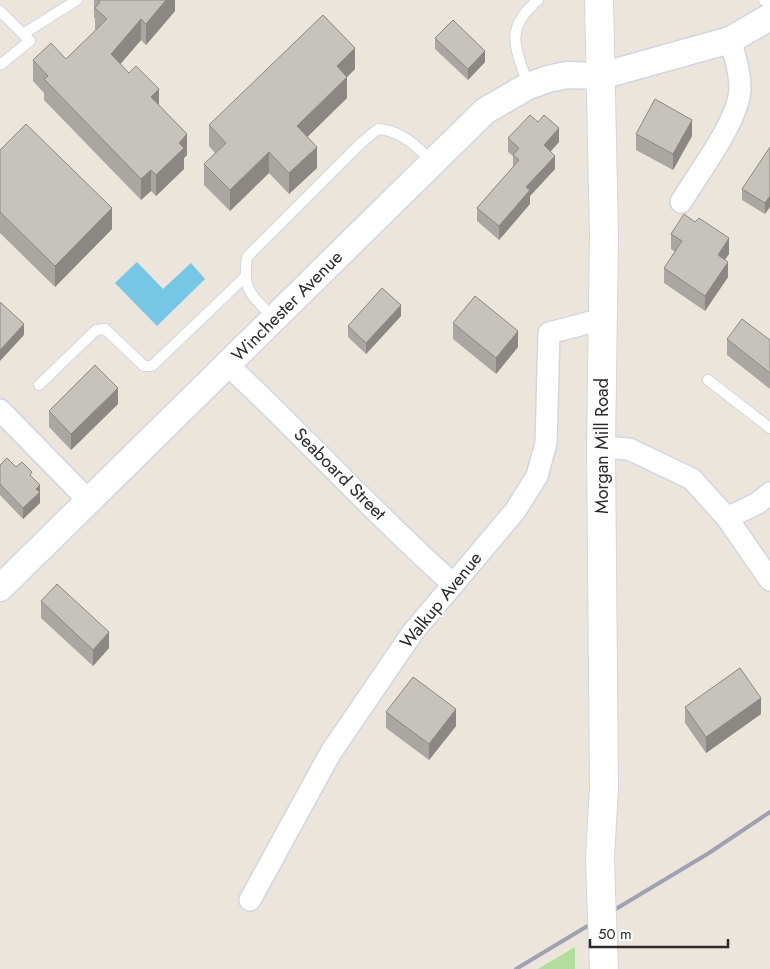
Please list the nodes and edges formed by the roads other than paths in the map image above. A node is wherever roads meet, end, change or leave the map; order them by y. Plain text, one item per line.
1 (78, 0) edge
2 (538, 0) edge
3 (599, 0) edge
4 (764, 0) edge
5 (770, 6) edge
6 (0, 11) edge
7 (770, 17) edge
8 (23, 34) junction
9 (730, 40) junction
10 (0, 65) edge
11 (601, 76) junction
12 (528, 86) junction
13 (434, 163) junction
14 (681, 202) dead end
15 (244, 278) junction
16 (274, 319) junction
17 (603, 319) junction
18 (228, 365) junction
19 (708, 380) dead end
20 (39, 385) dead end
21 (0, 410) edge
22 (770, 428) edge
23 (601, 447) junction
24 (770, 493) edge
25 (89, 501) junction
26 (727, 518) junction
27 (770, 580) edge
28 (452, 583) junction
29 (0, 588) edge
30 (250, 900) dead end
31 (604, 969) edge

1 - 8 lane
2 - 12 lane
3 - 11 main road, Morgan Mill Road
4 - 5 lane
6 - 8 lane
7 - 9 street
8 - 10 lane
9 - 11 street
9 - 14 street
11 - 12 street, Winchester Avenue
11 - 17 main road, Morgan Mill Road
12 - 13 street, Winchester Avenue
13 - 15 lane
13 - 16 street, Winchester Avenue
15 - 16 lane
15 - 20 lane
16 - 18 street, Winchester Avenue
17 - 23 main road, Morgan Mill Road
17 - 28 street, Walkup Avenue
18 - 25 street, Winchester Avenue
18 - 28 street, Seaboard Street
19 - 22 lane
21 - 25 street
23 - 26 street
23 - 31 main road, Morgan Mill Road, bridge
24 - 26 street
25 - 29 street, Winchester Avenue
26 - 27 street
28 - 30 street, Walkup Avenue

